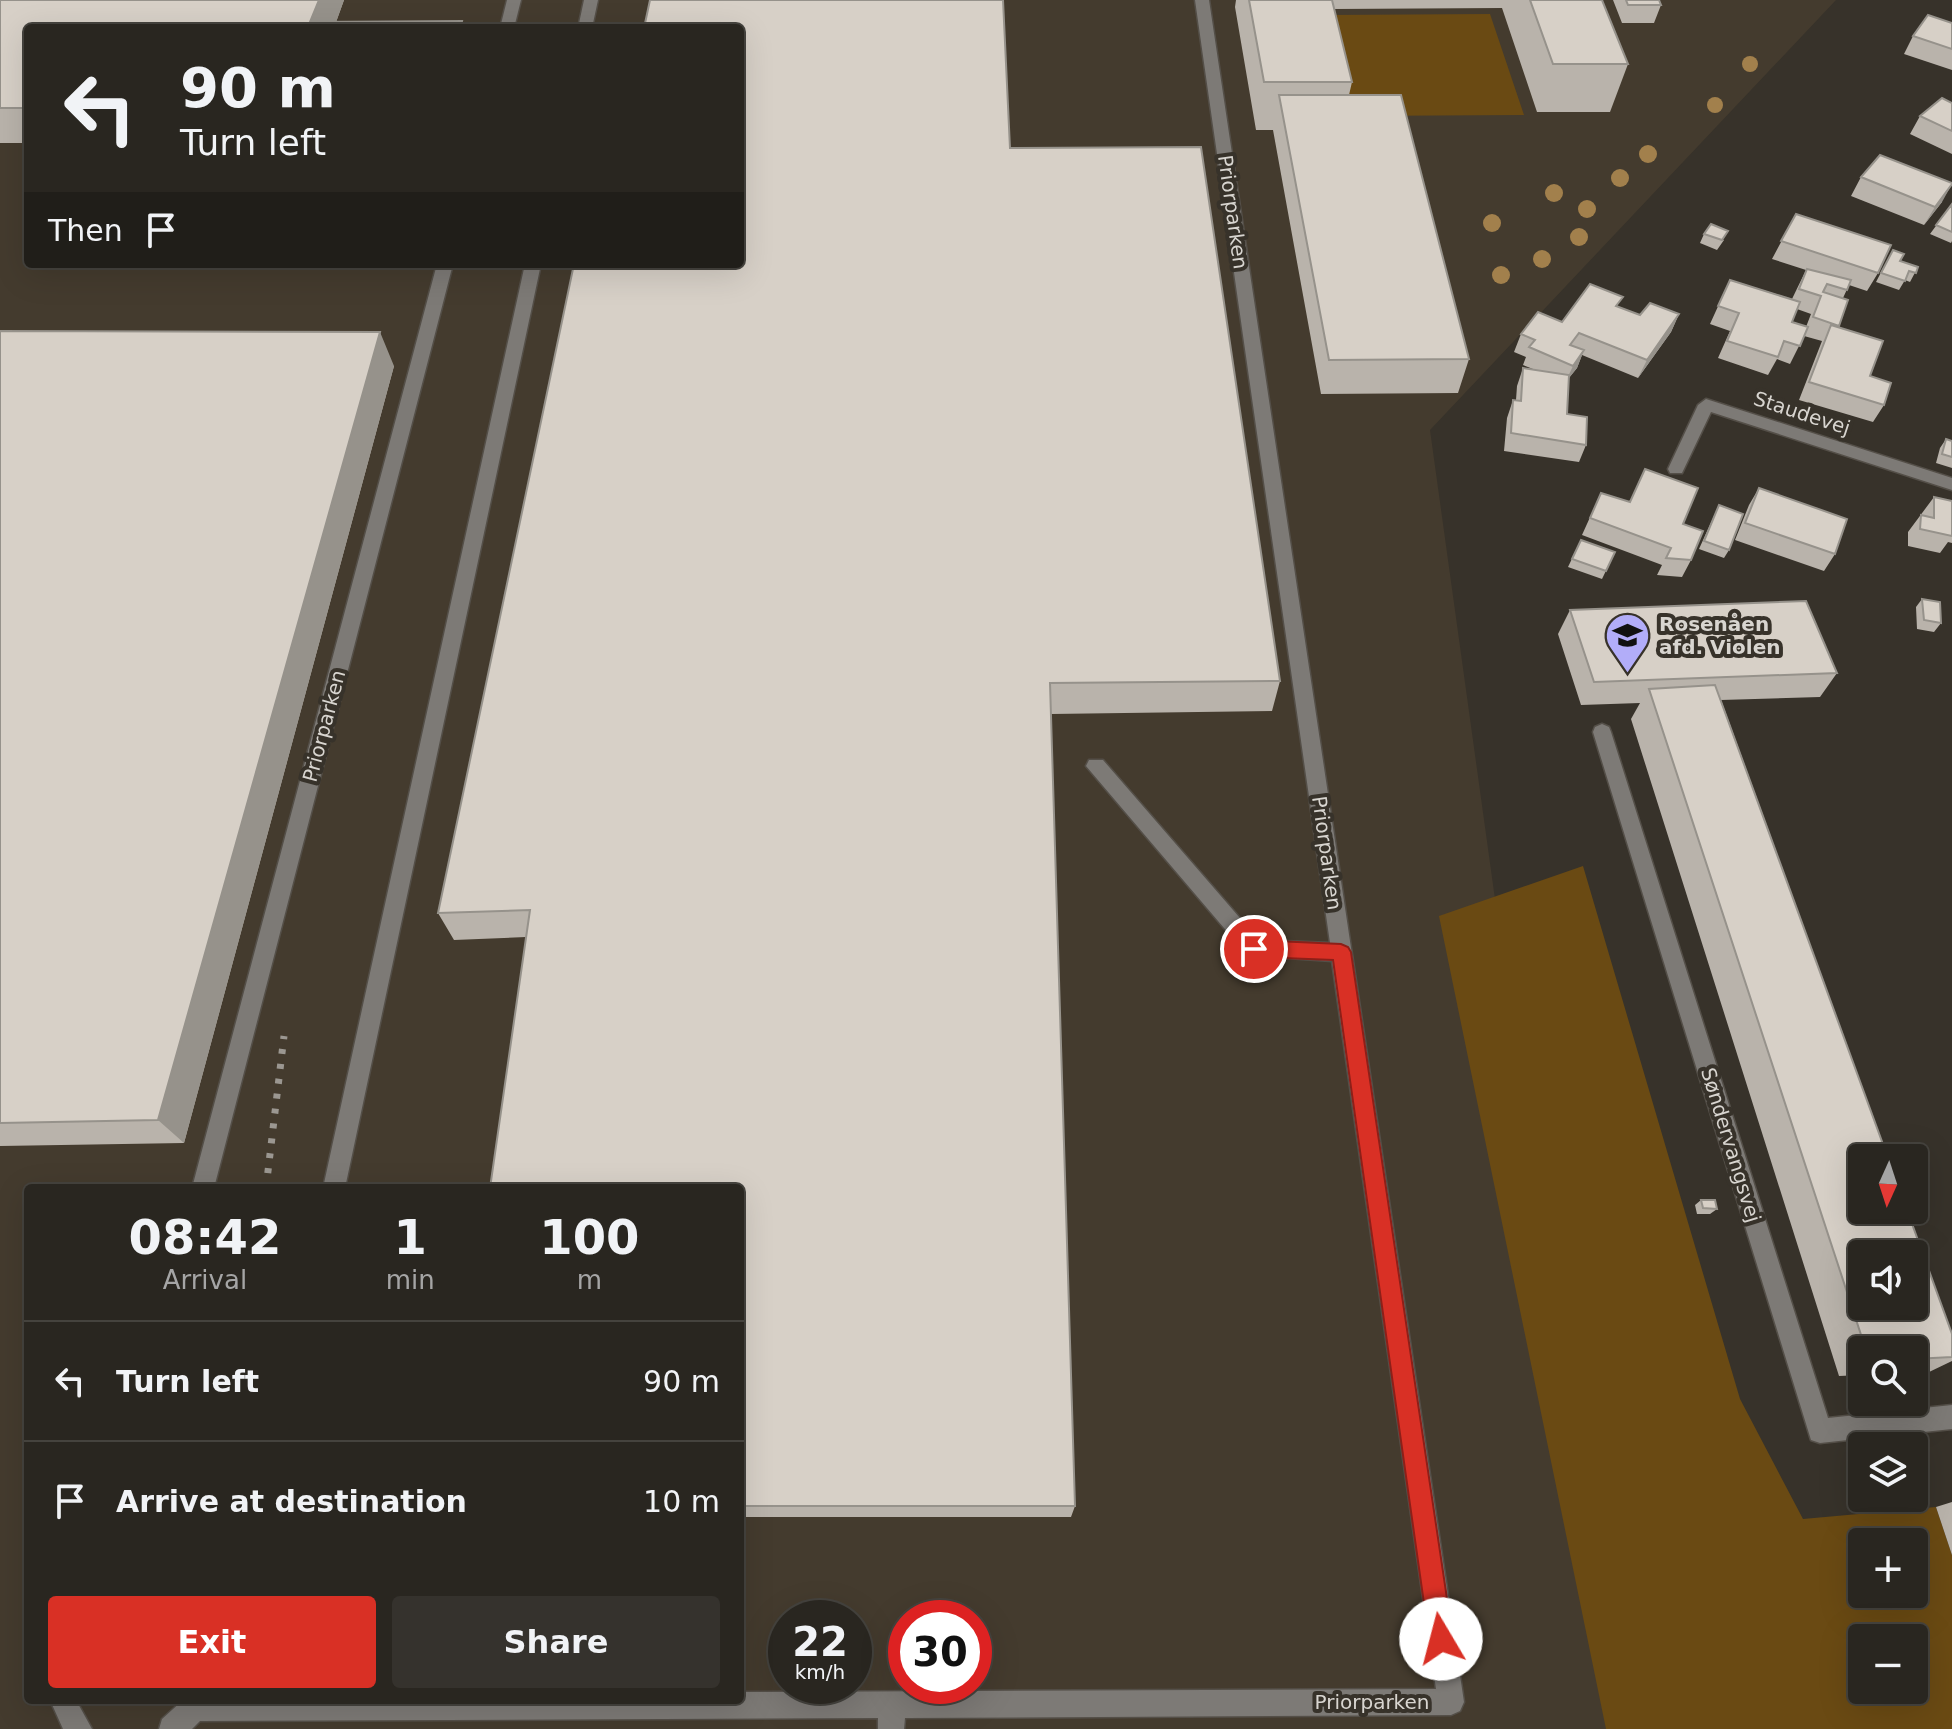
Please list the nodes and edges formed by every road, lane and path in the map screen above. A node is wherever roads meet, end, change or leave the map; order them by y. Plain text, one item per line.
1 (514, 0) edge
2 (591, 0) edge
3 (1202, 0) edge
4 (508, 24) edge
5 (586, 24) edge
6 (444, 268) edge
7 (532, 268) edge
8 (1676, 469) dead end
9 (1952, 484) edge
10 (1602, 732) dead end
11 (1096, 766) dead end
12 (1341, 952) junction
13 (204, 1184) edge
14 (335, 1184) edge
15 (1952, 1417) edge
16 (64, 1704) edge
17 (200, 1704) edge
18 (892, 1716) edge
19 (79, 1729) edge
20 (172, 1729) edge

1 - 4 street
2 - 5 street
3 - 12 street, Priorparken
6 - 13 street, Priorparken
7 - 14 street
8 - 9 street, Staudevej
10 - 15 street, Søndervangsvej
11 - 12 street
12 - 18 street, Priorparken
16 - 19 street
17 - 18 street, Priorparken
17 - 20 street

